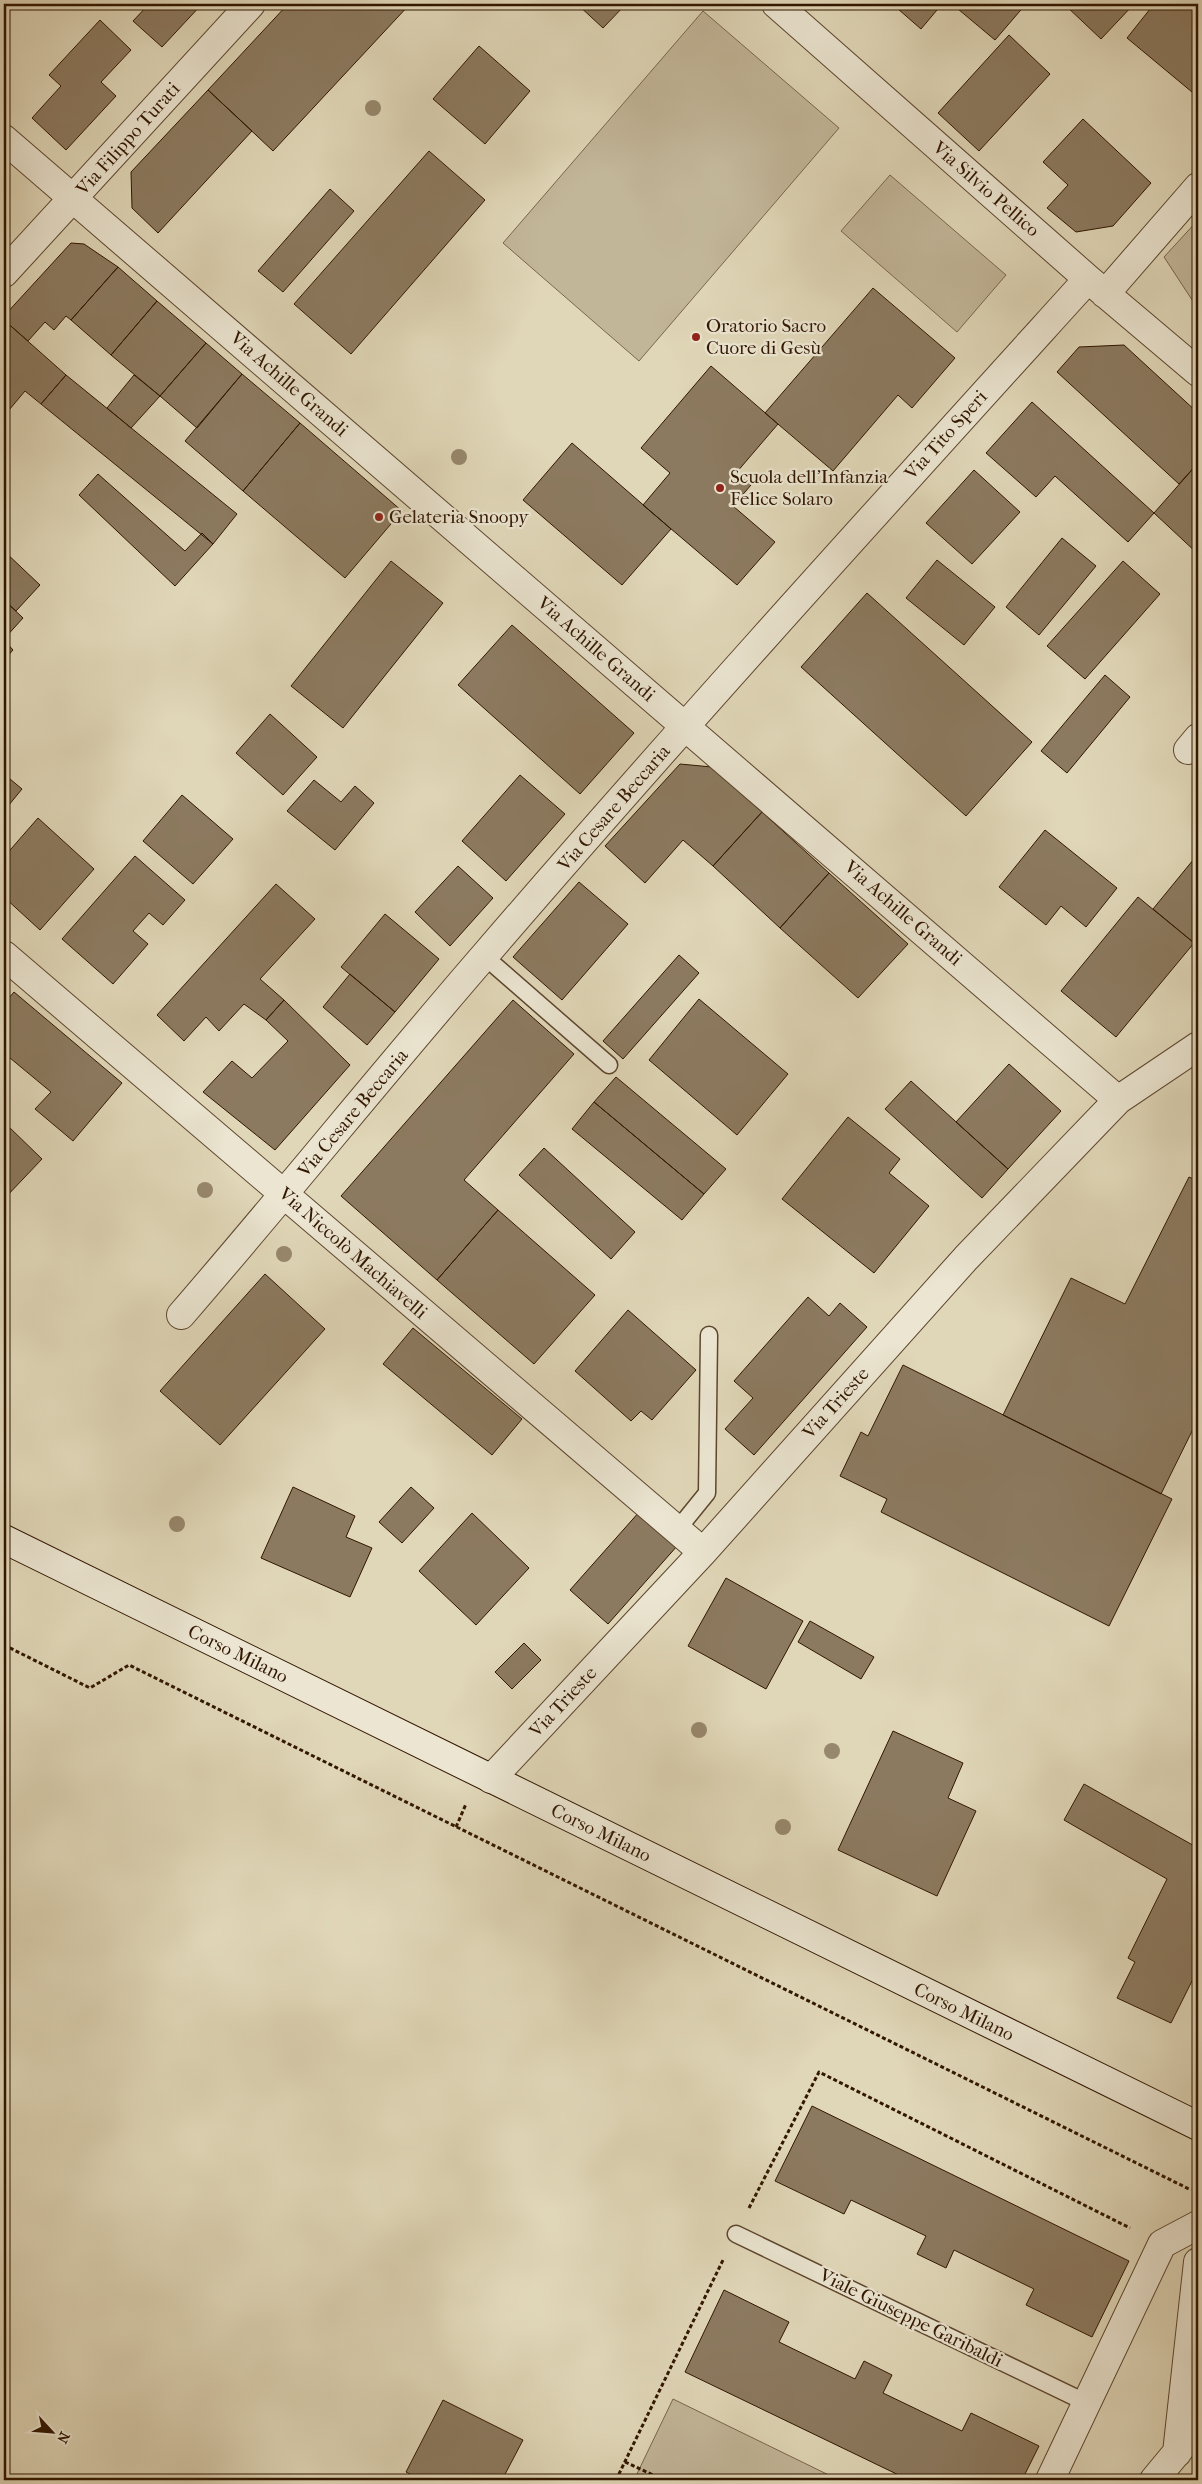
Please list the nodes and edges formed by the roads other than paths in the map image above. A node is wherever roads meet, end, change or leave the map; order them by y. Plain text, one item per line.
1 (251, 4) edge
2 (776, 4) edge
3 (804, 13) edge
4 (4, 139) edge
5 (1198, 187) edge
6 (73, 198) junction
7 (4, 273) edge
8 (1097, 287) junction
9 (1198, 372) edge
10 (685, 727) junction
11 (4, 954) edge
12 (484, 956) junction
13 (1198, 1046) edge
14 (609, 1065) dead end
15 (1118, 1100) junction
16 (285, 1195) junction
17 (181, 1315) dead end
18 (709, 1335) dead end
19 (677, 1530) junction
20 (4, 1539) edge
21 (703, 1552) junction
22 (491, 1780) junction
23 (1198, 2126) edge
24 (1198, 2225) edge
25 (736, 2234) road end
26 (1198, 2262) edge
27 (1087, 2403) junction
28 (1198, 2426) edge
29 (1176, 2453) junction
30 (1050, 2480) edge
31 (1154, 2480) edge

1 - 6 street, Via Filippo Turati
2 - 3 street, Via Silvio Pellico
3 - 8 street, Via Silvio Pellico
4 - 6 street, Via Achille Grandi
5 - 8 street, Via Tito Speri
6 - 7 street, Via Filippo Turati
6 - 10 street, Via Achille Grandi
8 - 9 street, Via Silvio Pellico
8 - 10 street, Via Tito Speri
10 - 12 street, Via Cesare Beccaria
10 - 15 street, Via Achille Grandi
11 - 16 street, Via Niccolò Machiavelli
12 - 14 lane
12 - 16 street, Via Cesare Beccaria
13 - 15 street, Via Trieste
15 - 21 street, Via Trieste
16 - 17 street, Via Cesare Beccaria
16 - 19 street, Via Niccolò Machiavelli
18 - 19 lane
19 - 21 street, Via Niccolò Machiavelli
20 - 22 street, Corso Milano
21 - 22 street, Via Trieste
22 - 23 street, Corso Milano
24 - 27 street
25 - 27 lane, Viale Giuseppe Garibaldi
26 - 29 street
27 - 30 street
28 - 29 street
29 - 31 street

